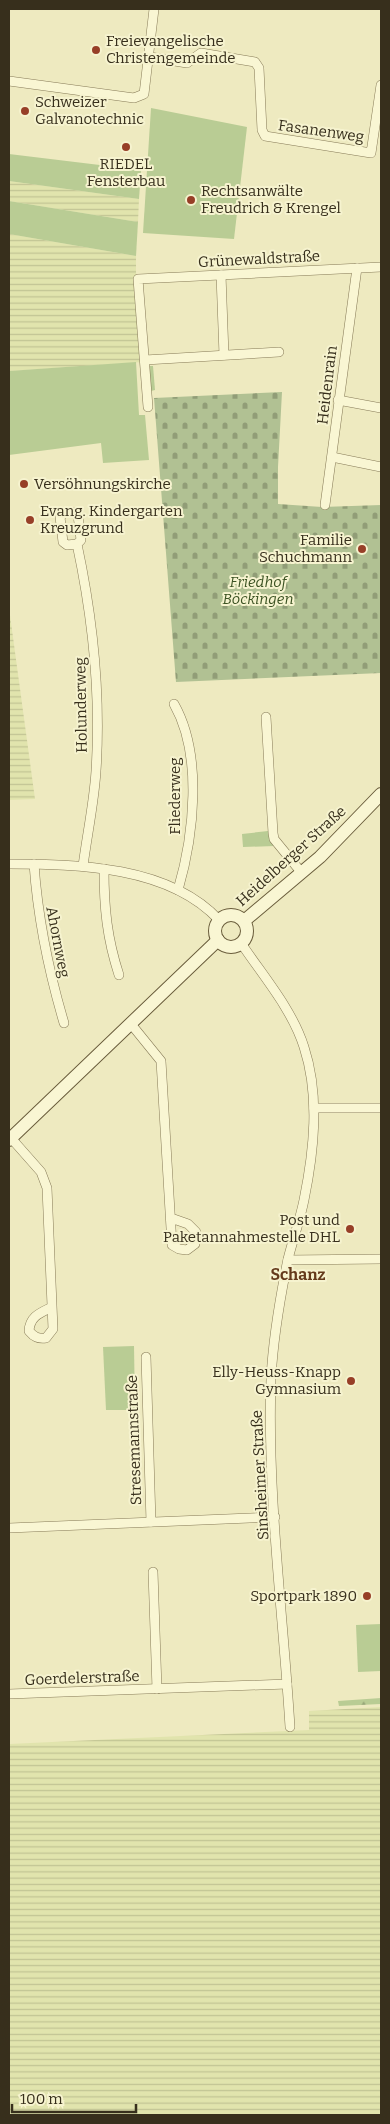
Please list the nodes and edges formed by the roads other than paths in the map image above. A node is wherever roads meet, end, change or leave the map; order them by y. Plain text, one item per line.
1 (154, 9) edge
2 (150, 57) junction
3 (9, 81) edge
4 (381, 85) edge
5 (381, 266) edge
6 (357, 268) junction
7 (220, 275) junction
8 (279, 352) dead end
9 (224, 355) junction
10 (145, 360) junction
11 (338, 400) junction
12 (148, 407) dead end
13 (381, 408) edge
14 (332, 457) junction
15 (381, 467) edge
16 (325, 506) dead end
17 (77, 544) dead end
18 (174, 704) dead end
19 (266, 717) dead end
20 (381, 794) edge
21 (9, 864) edge
22 (34, 864) junction
23 (83, 866) junction
24 (104, 869) junction
25 (301, 872) junction
26 (178, 890) junction
27 (220, 920) junction
28 (244, 921) junction
29 (218, 940) junction
30 (241, 943) junction
31 (119, 975) dead end
32 (64, 1023) dead end
33 (131, 1024) junction
34 (314, 1108) junction
35 (381, 1108) edge
36 (10, 1139) edge
37 (171, 1218) dead end
38 (381, 1259) edge
39 (288, 1260) junction
40 (52, 1307) dead end
41 (146, 1357) dead end
42 (275, 1517) junction
43 (150, 1522) junction
44 (9, 1528) edge
45 (153, 1572) dead end
46 (287, 1684) junction
47 (156, 1689) junction
48 (9, 1694) edge
49 (290, 1727) dead end

1 - 2 street
2 - 3 street
2 - 4 street, Fasanenweg
5 - 6 street, Grünewaldstraße
6 - 7 street, Grünewaldstraße
6 - 11 street, Heidenrain
7 - 9 street
7 - 10 street, Grünewaldstraße
8 - 9 street
9 - 10 street
10 - 12 street
11 - 13 street
11 - 14 street, Heidenrain
14 - 15 street
14 - 16 street, Heidenrain
17 - 23 street, Holunderweg
18 - 26 street, Fliederweg
19 - 25 street
20 - 25 main road, Heidelberger Straße
21 - 22 street
22 - 23 street
22 - 32 street, Ahornweg
23 - 24 street
24 - 26 street
24 - 31 street
25 - 28 main road, Heidelberger Straße
26 - 27 street
27 - 28 main road, Heidelberger Straße
27 - 29 main road
28 - 30 main road, Heidelberger Straße
29 - 30 main road
29 - 33 main road
30 - 34 street, Sinsheimer Straße
33 - 36 main road
33 - 37 street
34 - 35 street
34 - 39 street, Sinsheimer Straße
36 - 40 street
38 - 39 street
39 - 42 street, Sinsheimer Straße
41 - 43 street, Stresemannstraße
42 - 43 street, Stresemannstraße
42 - 46 street, Sinsheimer Straße
43 - 44 street, Stresemannstraße
45 - 47 street, Goerdelerstraße
46 - 47 street, Goerdelerstraße
46 - 49 street, Sinsheimer Straße
47 - 48 street, Goerdelerstraße

